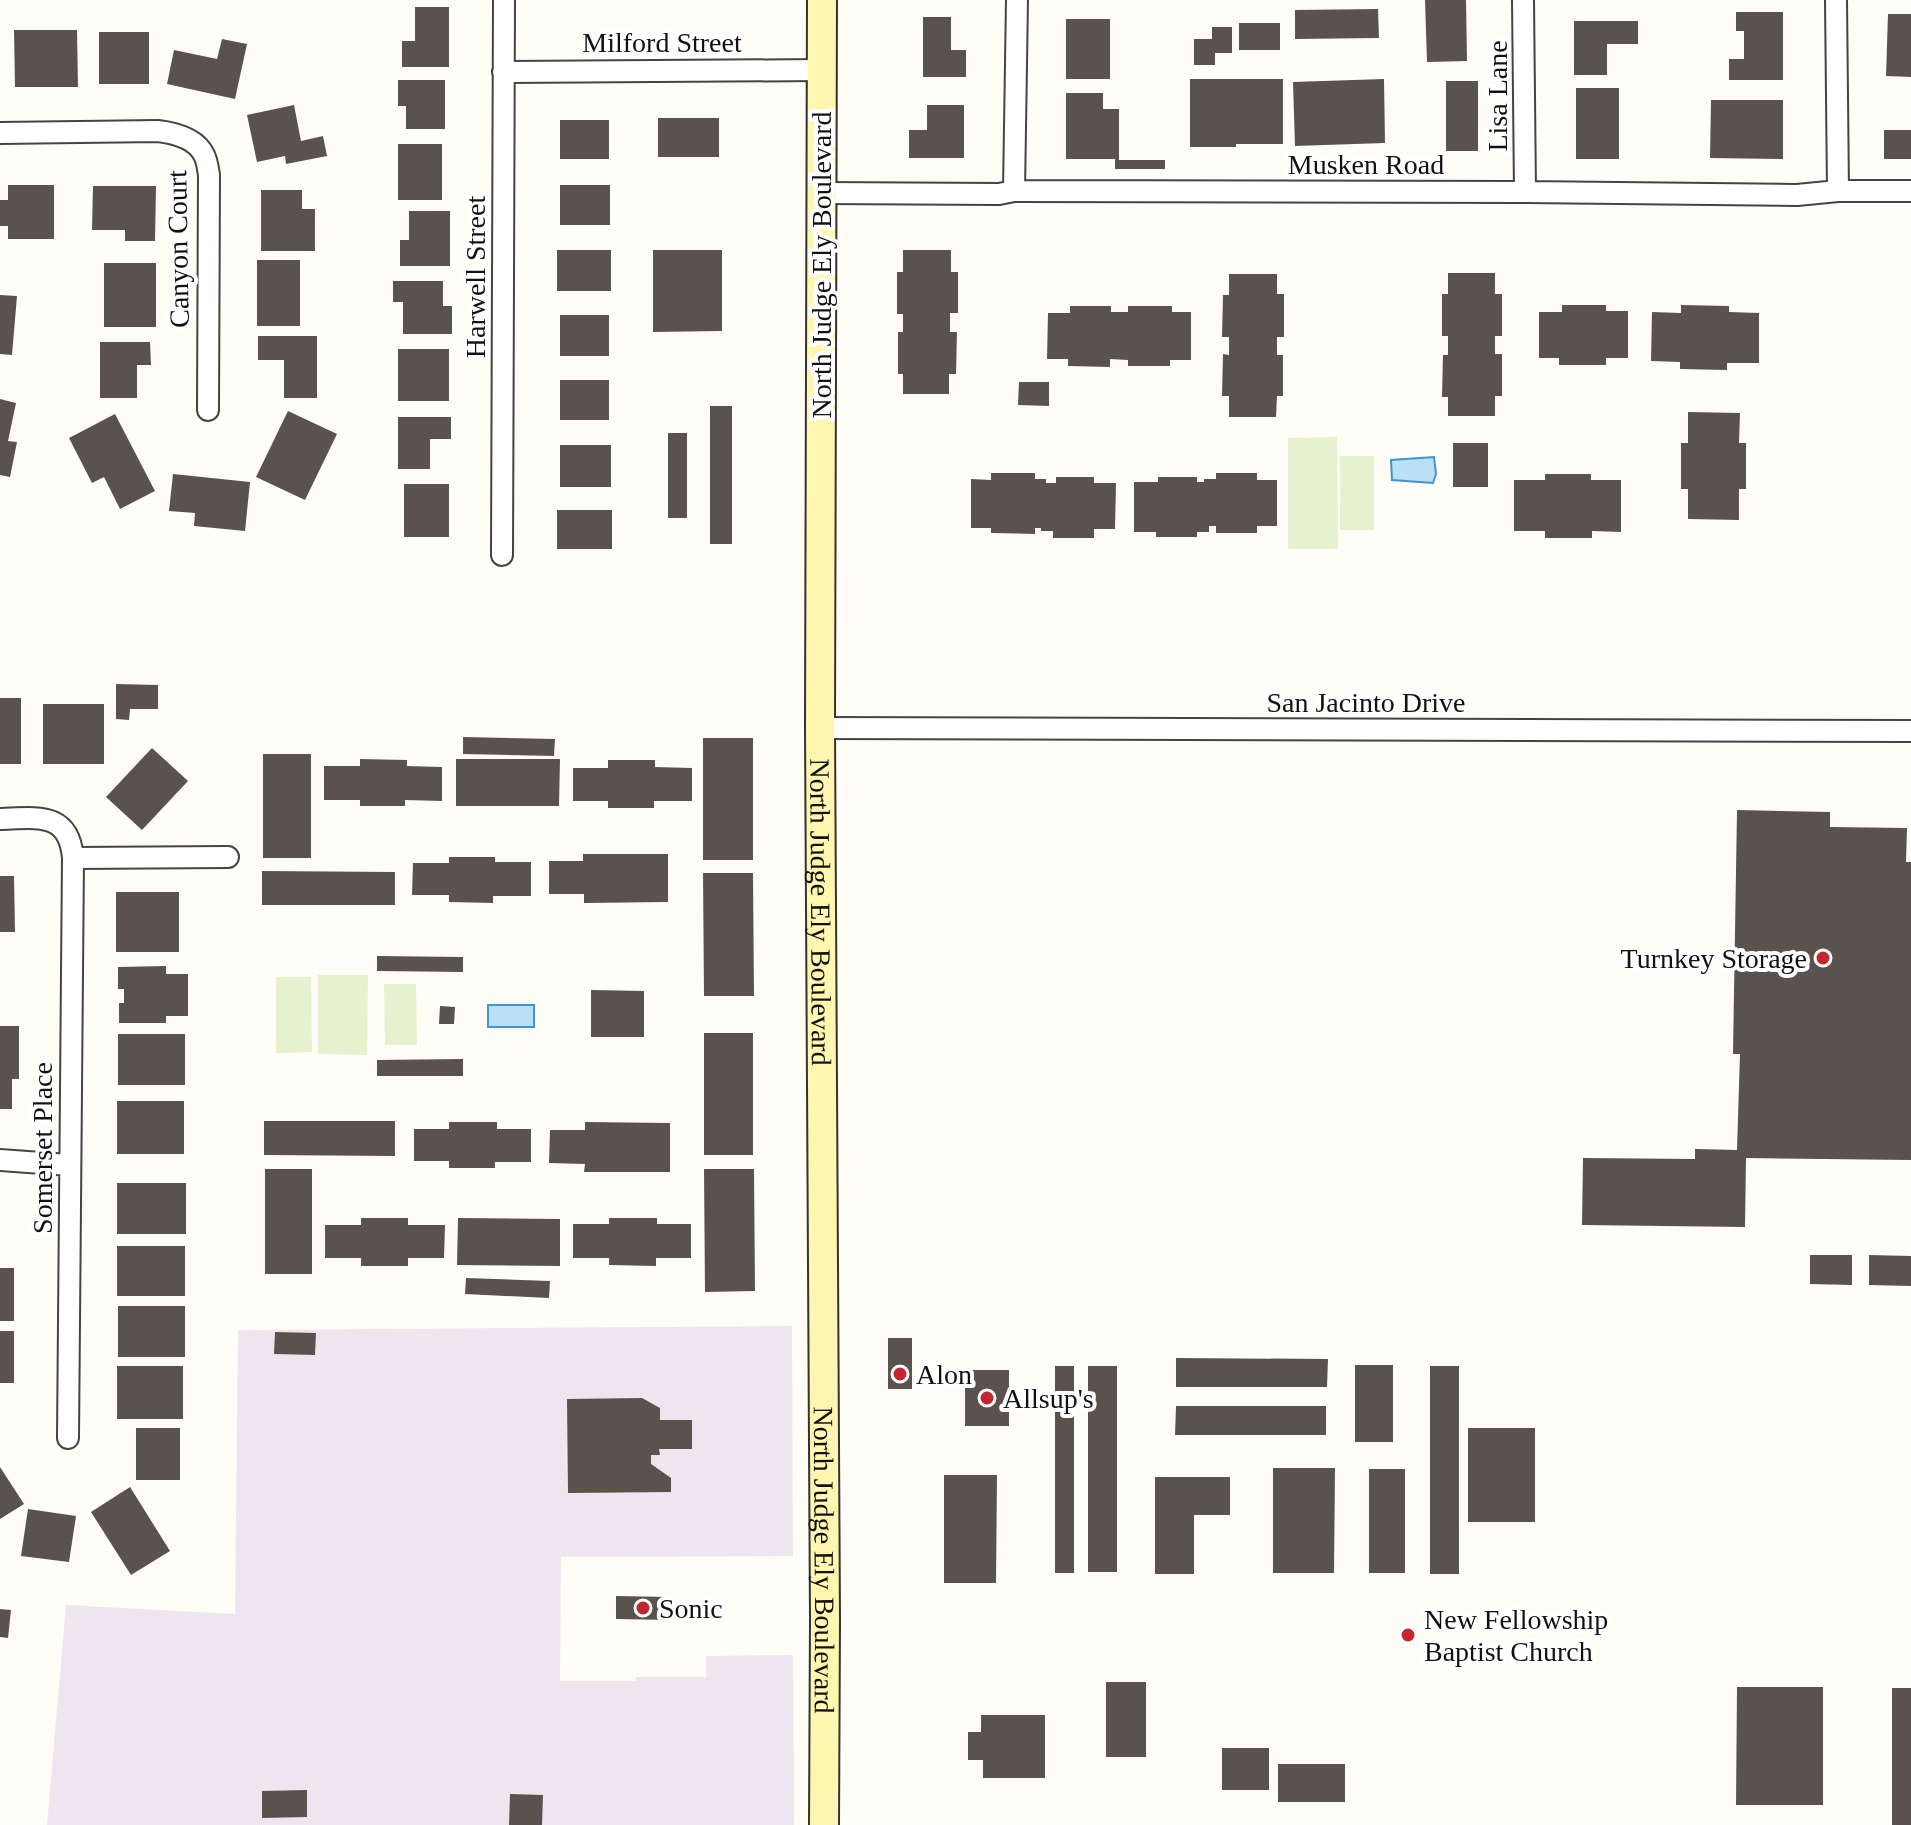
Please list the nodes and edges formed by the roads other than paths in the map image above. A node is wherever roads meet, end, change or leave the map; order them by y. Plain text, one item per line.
1 (504, 0) edge
2 (822, 0) edge
3 (1017, 0) edge
4 (1523, 0) edge
5 (1836, 0) edge
6 (822, 70) junction
7 (503, 72) junction
8 (0, 133) edge
9 (1014, 191) junction
10 (1838, 191) junction
11 (1911, 191) edge
12 (1525, 192) junction
13 (822, 193) junction
14 (208, 410) dead end
15 (502, 555) dead end
16 (820, 728) junction
17 (1911, 731) edge
18 (0, 819) edge
19 (228, 857) dead end
20 (73, 858) junction
21 (0, 1160) edge
22 (69, 1165) junction
23 (68, 1438) dead end
24 (824, 1825) edge

1 - 7 street, Harwell Street
2 - 6 main road, North Judge Ely Boulevard
3 - 9 street
4 - 12 street, Lisa Lane
5 - 10 street
6 - 7 street, Milford Street
6 - 13 main road, North Judge Ely Boulevard
7 - 15 street, Harwell Street
8 - 14 street, Canyon Court
9 - 12 street, Musken Road
9 - 13 street, Musken Road
10 - 11 street, Musken Road
10 - 12 street, Musken Road
13 - 16 main road, North Judge Ely Boulevard
16 - 17 street, San Jacinto Drive
16 - 24 main road, North Judge Ely Boulevard
18 - 20 street
19 - 20 street
20 - 22 street, Somerset Place
21 - 22 street
22 - 23 street, Somerset Place

